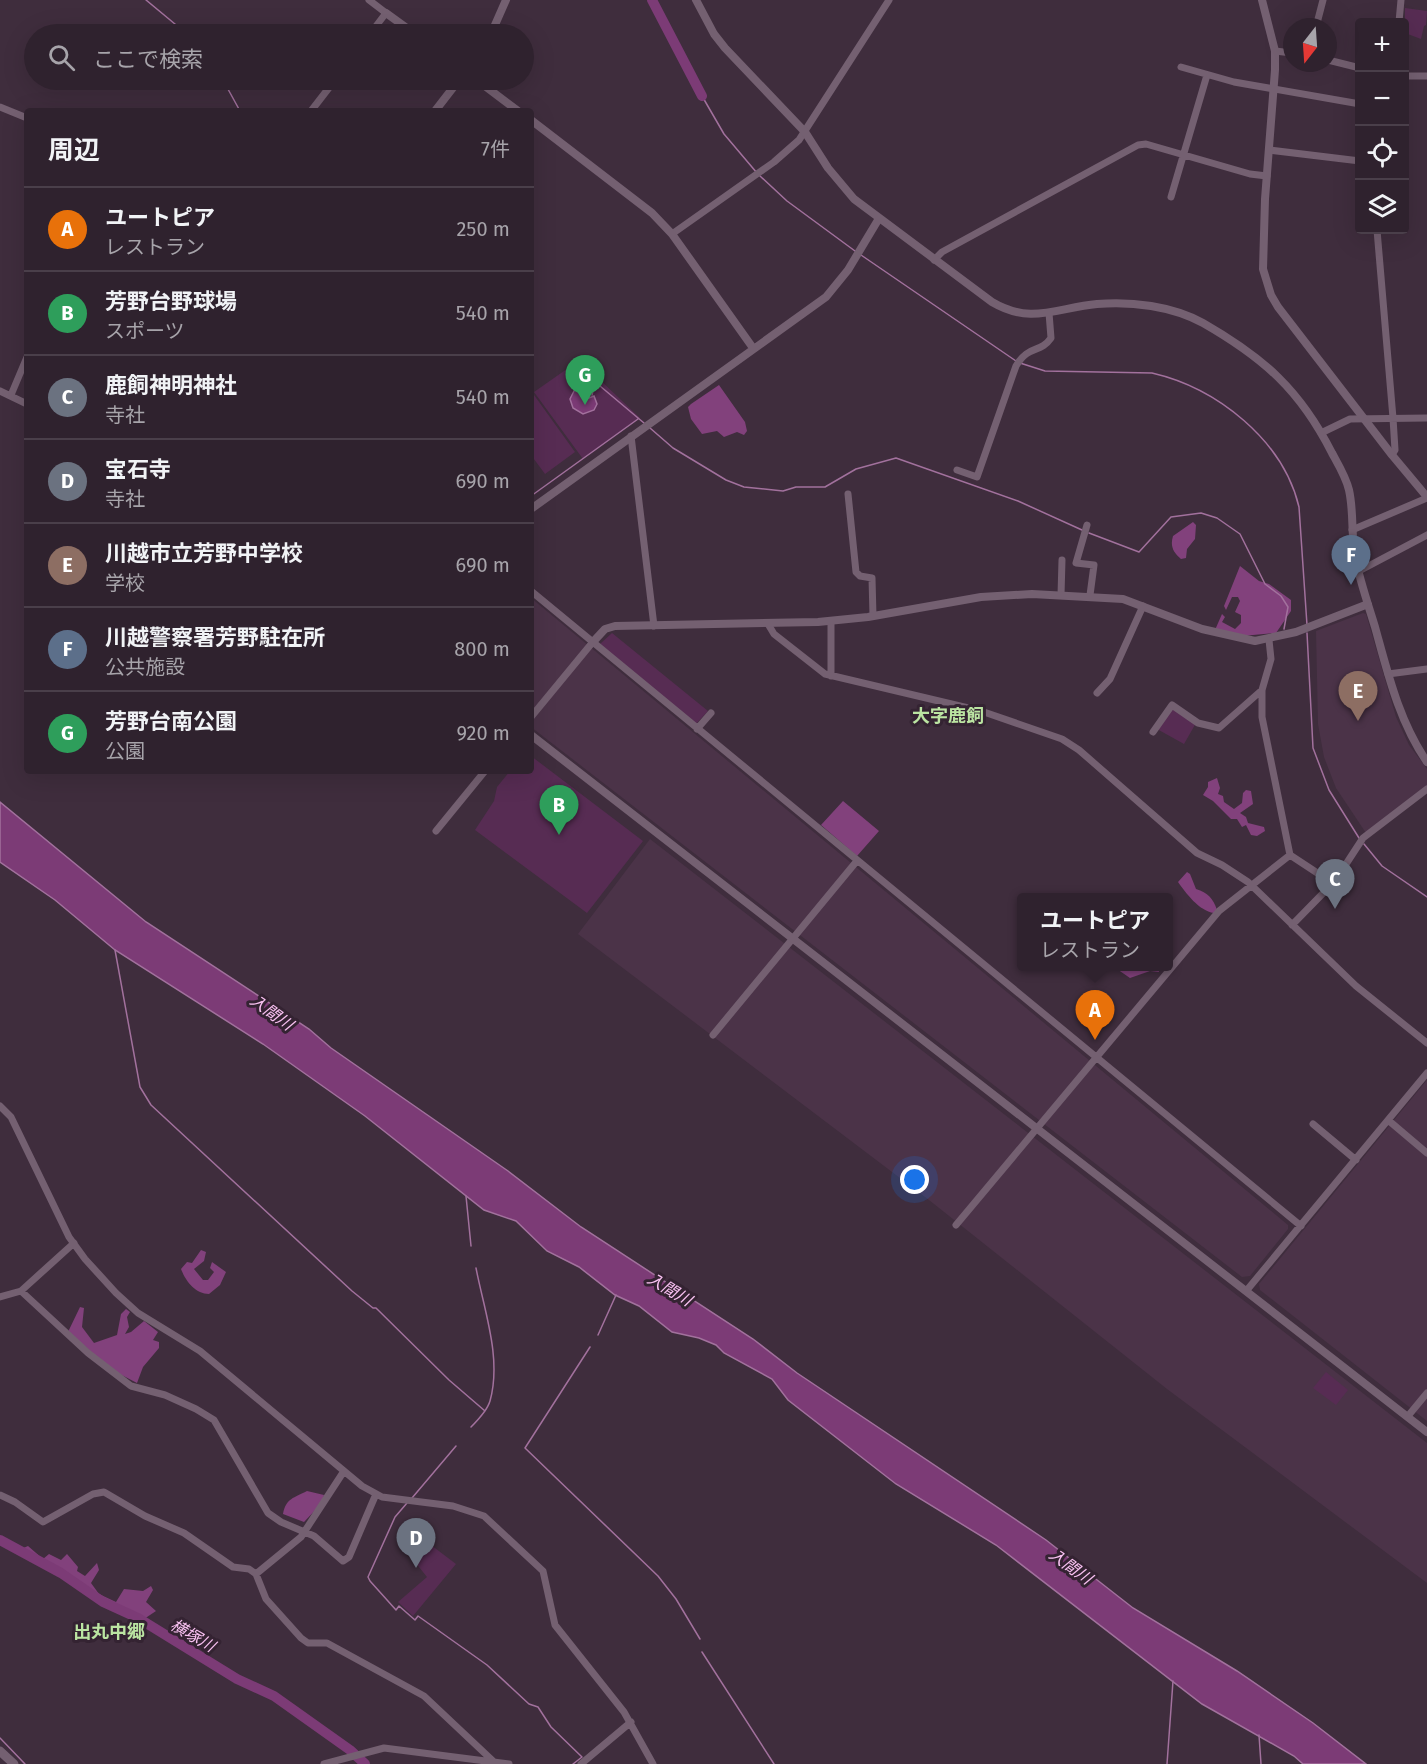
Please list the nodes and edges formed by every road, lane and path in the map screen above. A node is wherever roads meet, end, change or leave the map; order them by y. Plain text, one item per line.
1 (369, 0) edge
2 (506, 0) edge
3 (696, 0) edge
4 (889, 0) edge
5 (1262, 0) edge
6 (1323, 0) edge
7 (1401, 0) edge
8 (386, 13) junction
9 (1318, 18) edge
10 (1399, 18) edge
11 (378, 24) edge
12 (401, 24) edge
13 (495, 24) edge
14 (1275, 51) junction
15 (1283, 52) edge
16 (1337, 62) edge
17 (1181, 66) dead end
18 (1355, 67) edge
19 (1207, 75) junction
20 (1409, 76) edge
21 (1427, 76) edge
22 (1274, 89) junction
23 (327, 90) edge
24 (451, 90) edge
25 (491, 90) edge
26 (1355, 103) edge
27 (0, 107) edge
28 (313, 108) edge
29 (437, 108) edge
30 (515, 108) edge
31 (24, 117) edge
32 (534, 122) edge
33 (806, 132) junction
34 (1269, 150) junction
35 (1183, 154) junction
36 (1355, 161) edge
37 (1267, 176) junction
38 (1171, 197) dead end
39 (878, 220) junction
40 (672, 234) junction
41 (1377, 234) edge
42 (934, 260) junction
43 (1049, 313) junction
44 (753, 348) junction
45 (24, 364) edge
46 (0, 391) edge
47 (11, 395) junction
48 (24, 402) edge
49 (1364, 418) junction
50 (1393, 418) junction
51 (1427, 418) edge
52 (1321, 433) junction
53 (631, 436) junction
54 (1392, 455) junction
55 (957, 470) dead end
56 (848, 494) dead end
57 (1427, 498) edge
58 (534, 507) edge
59 (1086, 525) dead end
60 (1352, 530) junction
61 (1427, 535) edge
62 (1062, 560) dead end
63 (1359, 572) junction
64 (534, 594) edge
65 (1061, 595) junction
66 (1090, 596) junction
67 (1368, 604) junction
68 (1143, 606) junction
69 (873, 616) junction
70 (831, 621) junction
71 (768, 624) junction
72 (654, 626) junction
73 (1269, 640) junction
74 (592, 643) junction
75 (1427, 669) edge
76 (1388, 674) junction
77 (831, 676) junction
78 (1262, 690) junction
79 (1097, 693) dead end
80 (534, 713) edge
81 (711, 713) dead end
82 (697, 729) junction
83 (1153, 732) dead end
84 (534, 737) edge
85 (1427, 762) edge
86 (483, 774) edge
87 (1427, 789) edge
88 (436, 831) dead end
89 (1290, 855) junction
90 (856, 862) junction
91 (1331, 882) junction
92 (1251, 886) junction
93 (1292, 925) junction
94 (792, 939) junction
95 (1173, 965) edge
96 (1168, 971) edge
97 (714, 1035) dead end
98 (1427, 1043) edge
99 (1095, 1058) junction
100 (1427, 1073) edge
101 (0, 1106) edge
102 (1388, 1120) junction
103 (1312, 1124) dead end
104 (1037, 1129) junction
105 (1427, 1153) edge
106 (1356, 1160) junction
107 (956, 1225) dead end
108 (1301, 1226) junction
109 (74, 1243) junction
110 (21, 1290) junction
111 (1247, 1290) junction
112 (0, 1297) edge
113 (1427, 1393) edge
114 (1408, 1416) junction
115 (1427, 1431) edge
116 (344, 1471) junction
117 (376, 1494) junction
118 (0, 1496) edge
119 (305, 1530) junction
120 (256, 1574) junction
121 (631, 1722) junction
122 (0, 1751) edge
123 (493, 1761) junction
124 (14, 1764) edge
125 (324, 1764) edge
126 (509, 1764) edge
127 (581, 1764) edge
128 (653, 1764) edge

1 - 8 street
2 - 13 street
3 - 33 street
4 - 33 street
5 - 14 street
6 - 9 street
7 - 10 street
8 - 11 street
8 - 12 street
14 - 15 street
14 - 22 street
16 - 18 street
17 - 19 street
19 - 22 street
19 - 35 street
20 - 21 street
22 - 26 street
22 - 34 street
23 - 28 street
24 - 29 street
25 - 30 street
27 - 31 street
32 - 40 street
33 - 39 street
33 - 40 street
34 - 36 street
34 - 37 street
35 - 37 street
35 - 38 street
35 - 42 street
37 - 49 street
39 - 42 street
39 - 44 street
40 - 44 street
41 - 50 street
42 - 43 street
43 - 52 street
43 - 55 street
44 - 53 street
45 - 47 street
46 - 47 street
47 - 48 street
49 - 50 street
49 - 52 street
49 - 54 street
50 - 51 street
50 - 54 street
52 - 60 street
53 - 58 street
53 - 72 street
54 - 57 street
56 - 69 street
57 - 60 street
59 - 66 street
60 - 63 street
61 - 63 street
62 - 65 street
63 - 67 street
64 - 74 street
65 - 66 street
65 - 69 street
66 - 68 street
67 - 73 street
67 - 76 street
68 - 73 street
68 - 79 street
69 - 70 street
70 - 71 street
70 - 77 street
71 - 72 street
71 - 77 street
72 - 74 street
73 - 78 street
74 - 80 street
74 - 82 street
75 - 76 street
76 - 85 street
77 - 92 street
78 - 83 street
78 - 89 street
81 - 82 street
82 - 90 street
84 - 94 street
86 - 88 street
87 - 91 street
89 - 91 street
89 - 92 street
90 - 94 street
90 - 99 street
91 - 93 street
92 - 93 street
92 - 95 street
93 - 98 street
94 - 97 street
94 - 104 street
96 - 99 street
99 - 104 street
99 - 108 street
100 - 102 street
101 - 109 street
102 - 105 street
102 - 106 street
103 - 106 street
104 - 107 street
104 - 111 street
106 - 108 street
108 - 111 street
109 - 110 street
109 - 116 street
110 - 112 street
110 - 119 street
111 - 114 street
113 - 114 street
114 - 115 street
116 - 117 street
116 - 119 street
117 - 119 street
117 - 121 street
118 - 120 street
119 - 120 street
120 - 123 street
121 - 127 street
121 - 128 street
122 - 124 main road
123 - 125 street
123 - 126 street

